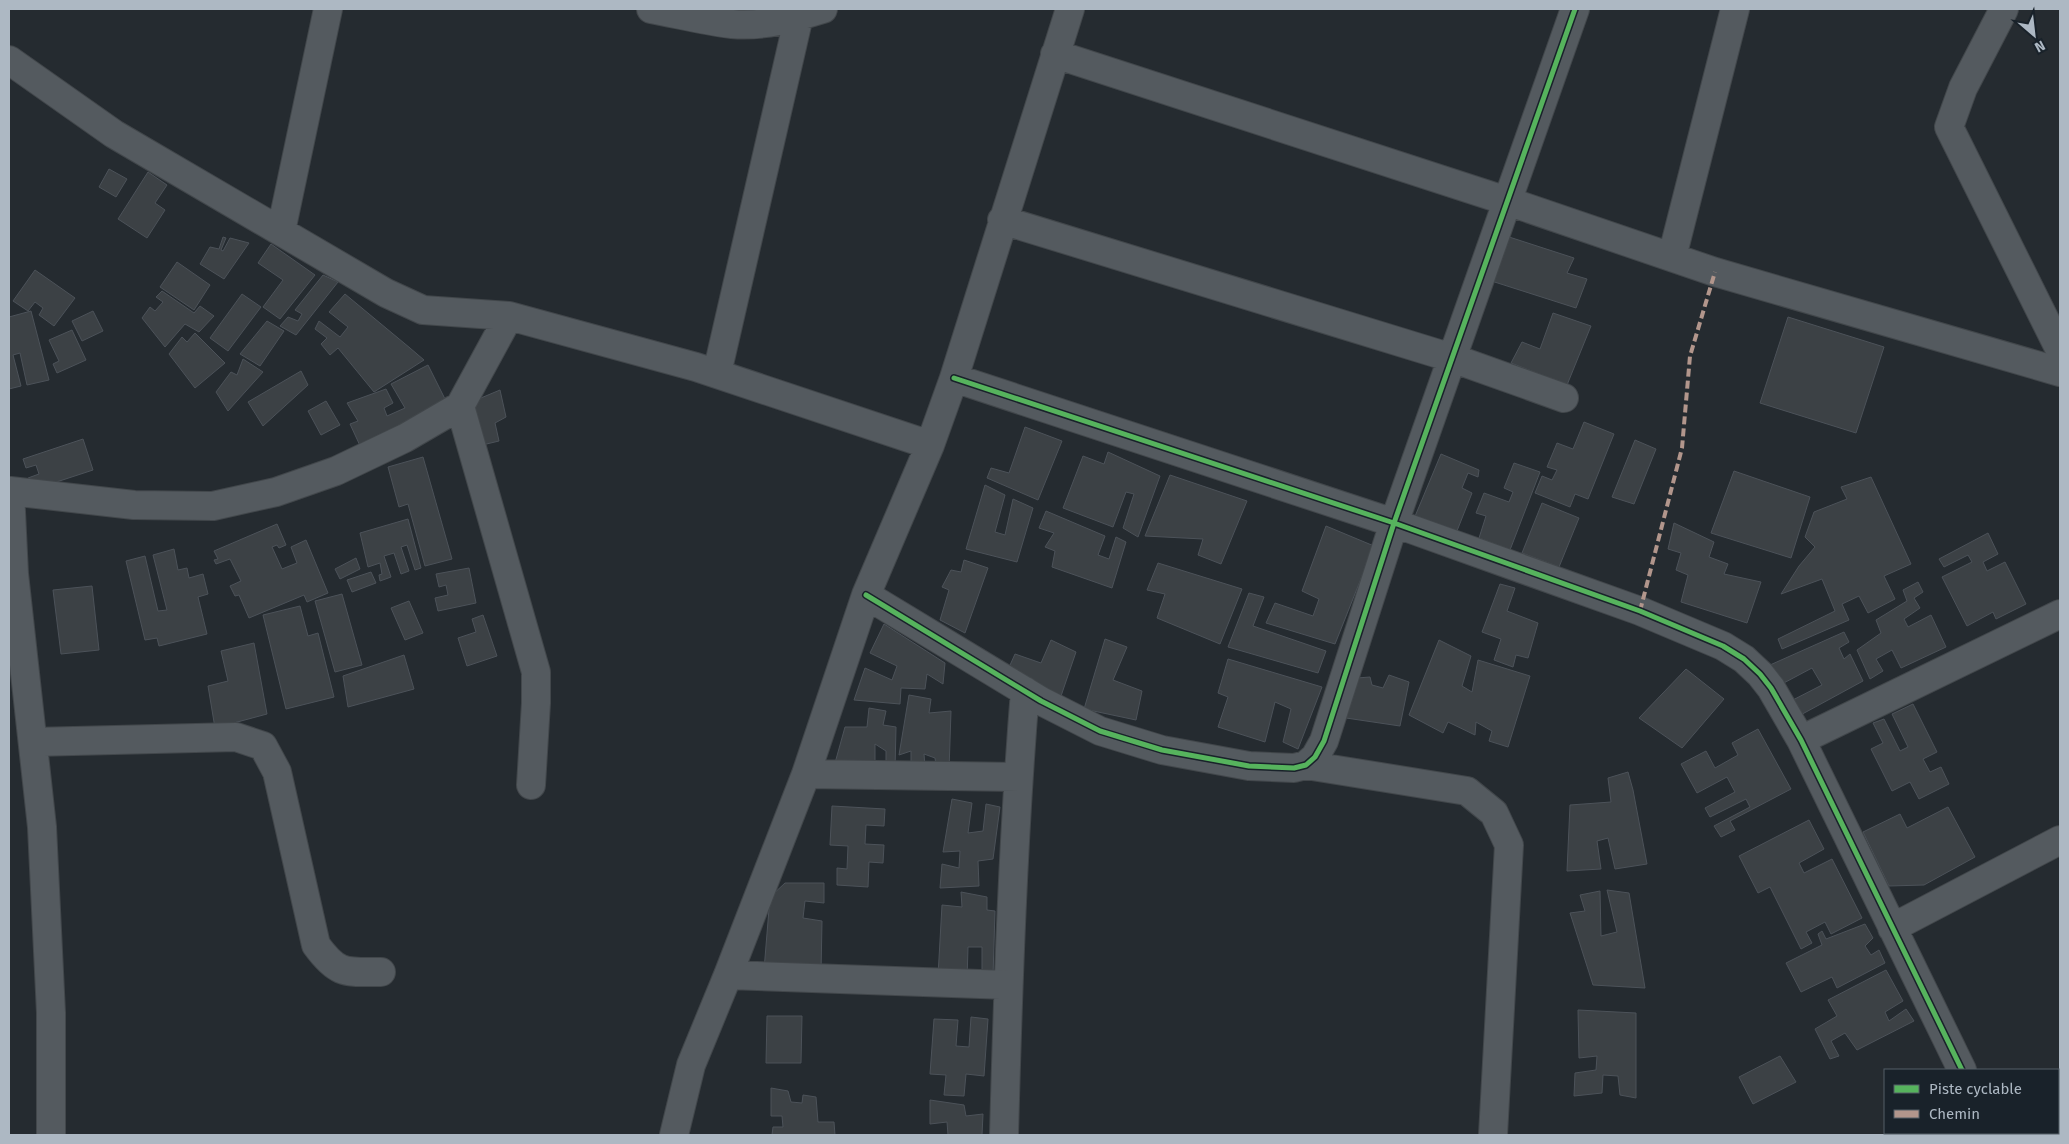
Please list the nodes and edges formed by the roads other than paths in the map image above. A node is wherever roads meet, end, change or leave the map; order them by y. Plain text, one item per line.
1 (328, 9) edge
2 (652, 9) edge
3 (1070, 9) edge
4 (1574, 9) edge
5 (1735, 9) edge
6 (2004, 9) edge
7 (811, 13) edge
8 (1055, 54) junction
9 (9, 60) edge
10 (1507, 201) junction
11 (1002, 220) junction
12 (281, 231) junction
13 (1672, 256) junction
14 (509, 316) junction
15 (2060, 350) edge
16 (1452, 358) junction
17 (2060, 372) edge
18 (717, 373) junction
19 (954, 378) junction
20 (1564, 398) dead end
21 (460, 406) junction
22 (930, 445) junction
23 (9, 492) edge
24 (1394, 524) junction
25 (866, 595) junction
26 (2060, 614) edge
27 (1025, 691) junction
28 (1801, 740) junction
29 (33, 742) junction
30 (1306, 765) junction
31 (806, 774) junction
32 (1018, 777) junction
33 (531, 785) dead end
34 (2060, 840) edge
35 (1892, 928) junction
36 (380, 972) dead end
37 (728, 975) junction
38 (1008, 985) junction
39 (1962, 1069) edge
40 (51, 1135) edge
41 (674, 1135) edge
42 (1004, 1135) edge
43 (1493, 1135) edge

1 - 12 street
2 - 7 street
3 - 8 street
4 - 10 street
5 - 13 street
6 - 15 street
7 - 18 street
8 - 10 street
8 - 11 street
9 - 12 street
10 - 13 street
10 - 16 street
11 - 16 street
11 - 19 street
12 - 14 street
13 - 17 street
14 - 18 street
14 - 21 street
16 - 20 street
16 - 24 street
18 - 22 street
19 - 22 street
19 - 24 street
21 - 23 street
21 - 33 street
22 - 25 street
23 - 29 street
24 - 28 street
24 - 30 street
25 - 27 street
25 - 31 street
26 - 28 street
27 - 30 street
27 - 32 street
28 - 35 street
29 - 36 street
29 - 40 street
30 - 43 street
31 - 32 street
31 - 37 street
32 - 38 street
34 - 35 street
35 - 39 street
37 - 38 street
37 - 41 street
38 - 42 street

